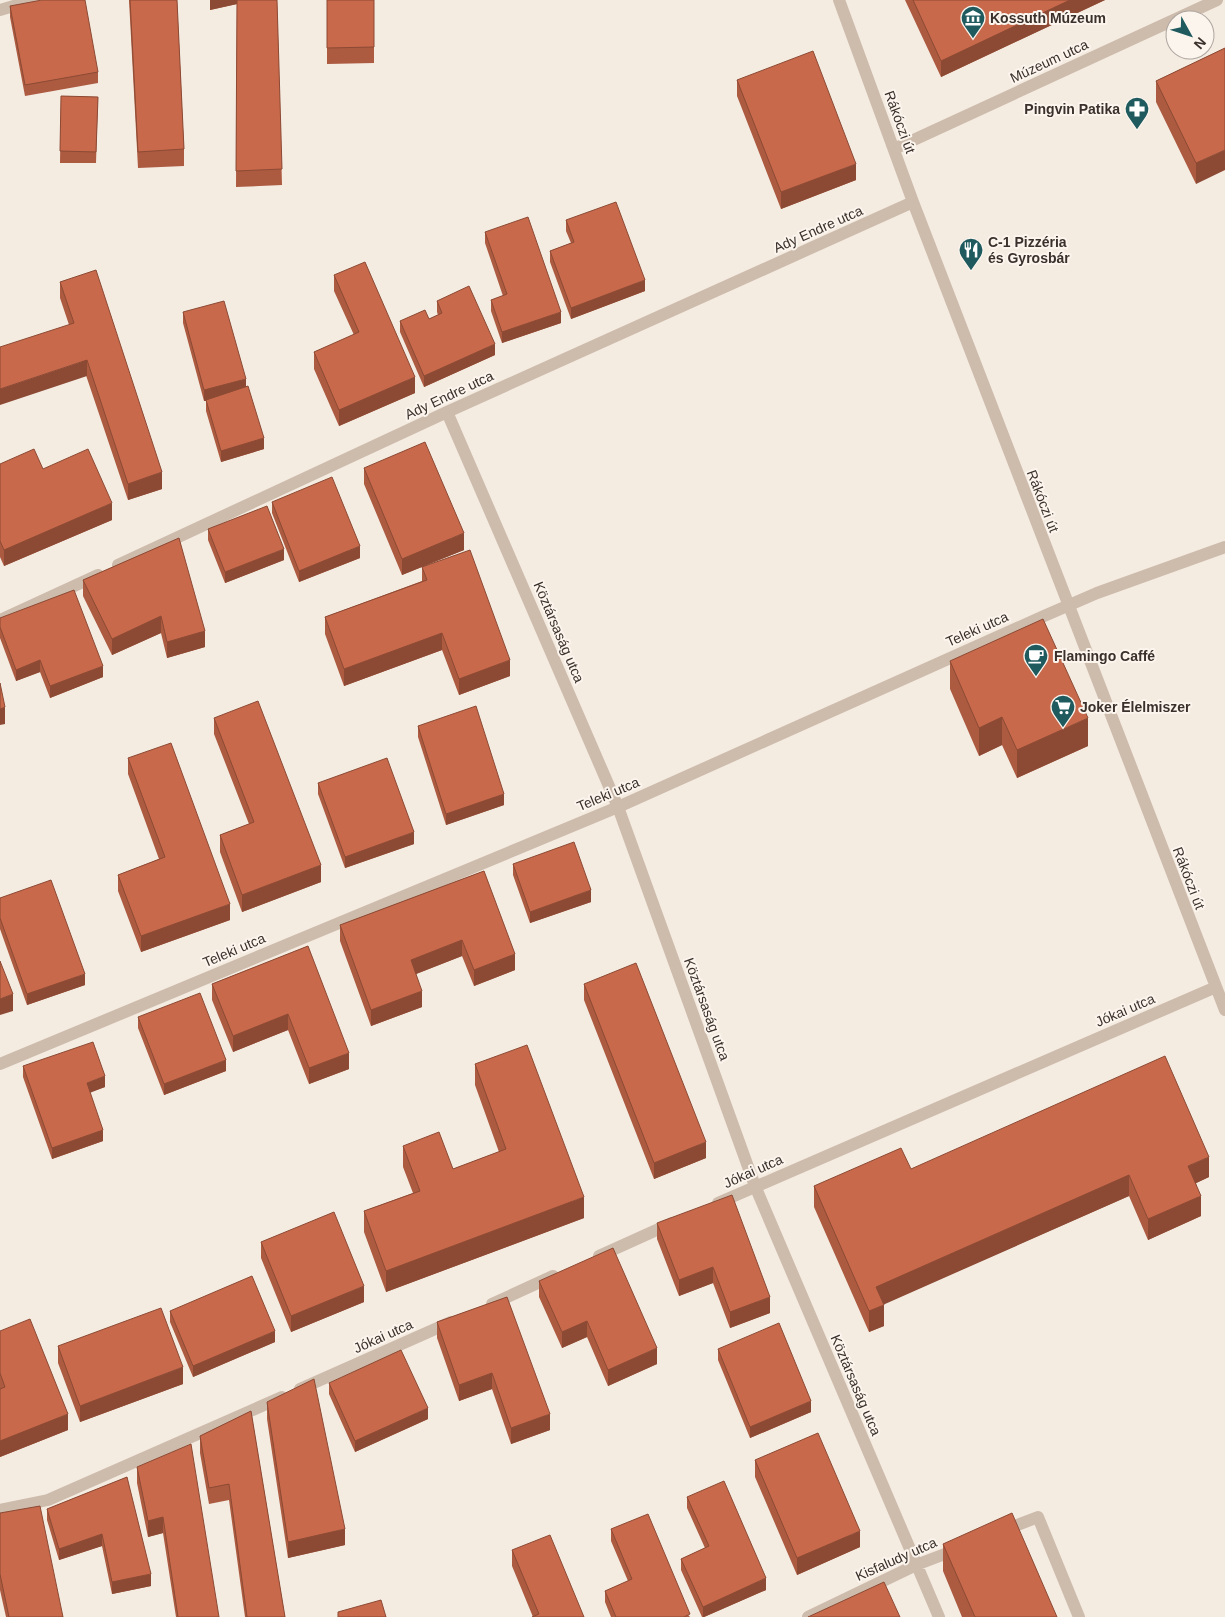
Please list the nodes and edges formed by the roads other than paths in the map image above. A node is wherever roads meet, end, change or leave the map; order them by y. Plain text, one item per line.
1 (34, 0) edge
2 (839, 0) edge
3 (1217, 0) edge
4 (5, 6) edge
5 (894, 149) junction
6 (913, 202) junction
7 (448, 412) junction
8 (1225, 547) edge
9 (1067, 606) junction
10 (0, 620) edge
11 (618, 807) junction
12 (1216, 987) junction
13 (1225, 1010) edge
14 (0, 1064) edge
15 (755, 1186) junction
16 (710, 1206) edge
17 (683, 1218) edge
18 (585, 1262) edge
19 (567, 1270) edge
20 (477, 1310) edge
21 (459, 1318) edge
22 (0, 1510) edge
23 (986, 1538) edge
24 (969, 1544) edge
25 (916, 1564) junction
26 (808, 1617) edge
27 (939, 1617) edge
28 (1079, 1617) edge

1 - 4 street
2 - 5 street, Rákóczi út
3 - 5 street, Múzeum utca
5 - 6 street, Rákóczi út
6 - 7 street, Ady Endre utca
6 - 9 street, Rákóczi út
7 - 10 street, Ady Endre utca
7 - 11 street, Köztársaság utca
8 - 9 street, Teleki utca
9 - 11 street, Teleki utca
9 - 12 street, Rákóczi út
11 - 14 street, Teleki utca
11 - 15 street, Köztársaság utca
12 - 13 street, Rákóczi út
12 - 15 street, Jókai utca
15 - 16 street, Jókai utca
15 - 25 street, Köztársaság utca
17 - 18 street
19 - 20 street
21 - 22 street, Jókai utca
23 - 28 street
24 - 25 street, Kisfaludy utca
25 - 26 street, Kisfaludy utca
25 - 27 street, Köztársaság utca

